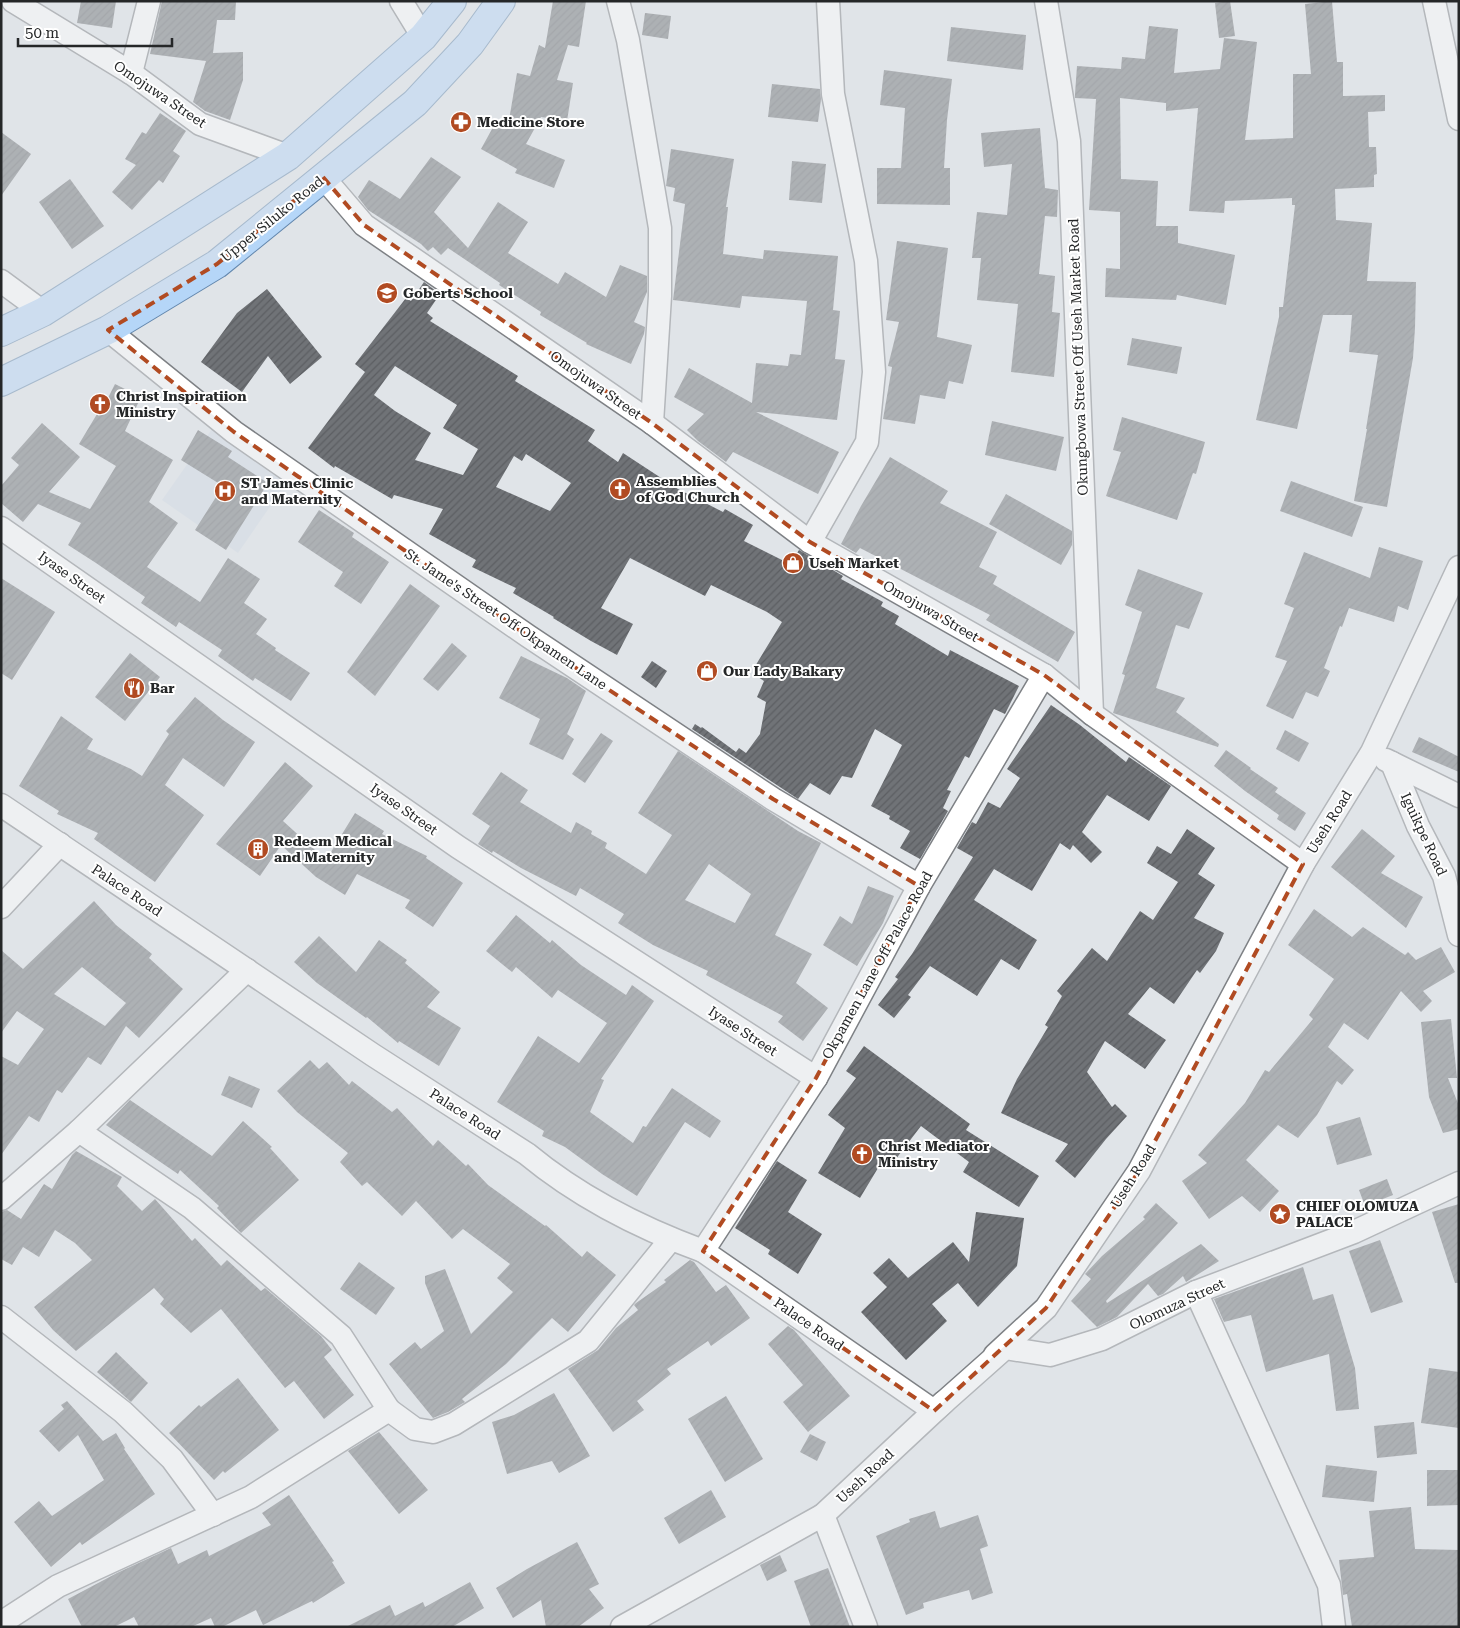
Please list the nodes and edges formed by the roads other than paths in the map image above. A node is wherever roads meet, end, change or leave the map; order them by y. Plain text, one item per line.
1 (13, 1) edge
2 (149, 1) edge
3 (401, 1) edge
4 (452, 1) edge
5 (501, 1) edge
6 (618, 1) edge
7 (828, 1) edge
8 (1046, 1) edge
9 (1434, 1) edge
10 (423, 37) junction
11 (131, 73) junction
12 (1459, 119) edge
13 (288, 156) junction
14 (323, 177) junction
15 (1, 281) edge
16 (43, 312) junction
17 (108, 330) junction
18 (1, 332) edge
19 (1, 382) edge
20 (652, 423) junction
21 (1, 528) edge
22 (810, 542) junction
23 (1459, 566) edge
24 (1044, 675) junction
25 (1092, 714) junction
26 (1372, 752) junction
27 (1392, 763) junction
28 (1459, 796) edge
29 (1, 805) edge
30 (60, 844) junction
31 (1303, 864) junction
32 (919, 886) junction
33 (1, 908) edge
34 (1459, 935) edge
35 (247, 970) junction
36 (816, 1078) junction
37 (79, 1131) junction
38 (1459, 1183) edge
39 (1, 1199) edge
40 (671, 1240) junction
41 (703, 1251) junction
42 (1196, 1292) junction
43 (1, 1317) edge
44 (389, 1410) junction
45 (934, 1411) junction
46 (213, 1515) junction
47 (822, 1515) junction
48 (1, 1623) edge
49 (622, 1627) edge
50 (866, 1627) edge
51 (1334, 1627) edge

1 - 11 street, Omojuwa Street
2 - 11 street
3 - 10 street
4 - 10 main road
5 - 14 main road, Upper Siluko Road
6 - 20 street
7 - 22 street
8 - 25 street, Okungbowa Street Off Useh Market Road
9 - 12 street
10 - 13 main road
11 - 13 street, Omojuwa Street
13 - 16 main road
14 - 17 main road, Upper Siluko Road
14 - 20 street, Omojuwa Street
15 - 16 street
16 - 18 main road
17 - 19 main road, Upper Siluko Road
17 - 32 street, St. Jame's Street Off Okpamen Lane
20 - 22 street, Omojuwa Street
21 - 36 street, Iyase Street
22 - 24 street, Omojuwa Street
23 - 26 street, Useh Road
24 - 25 street, Omojuwa Street
24 - 32 street, Okpamen Lane Off Palace Road
25 - 31 street, Omojuwa Street
26 - 27 street
26 - 31 street, Useh Road
27 - 28 street
27 - 34 street, Iguikpe Road
29 - 30 street, Palace Road
30 - 33 street
30 - 35 street, Palace Road
31 - 45 street, Useh Road
32 - 36 street, Okpamen Lane Off Palace Road
35 - 37 street
35 - 40 street, Palace Road
36 - 41 street, Okpamen Lane Off Palace Road
37 - 39 street
37 - 44 street
38 - 42 street, Olomuza Street
40 - 41 street, Palace Road
40 - 44 street
41 - 45 street, Palace Road
42 - 45 street, Olomuza Street
42 - 51 street
43 - 46 street
44 - 46 street
45 - 47 street, Useh Road
46 - 48 street
47 - 49 street, Useh Road
47 - 50 street

